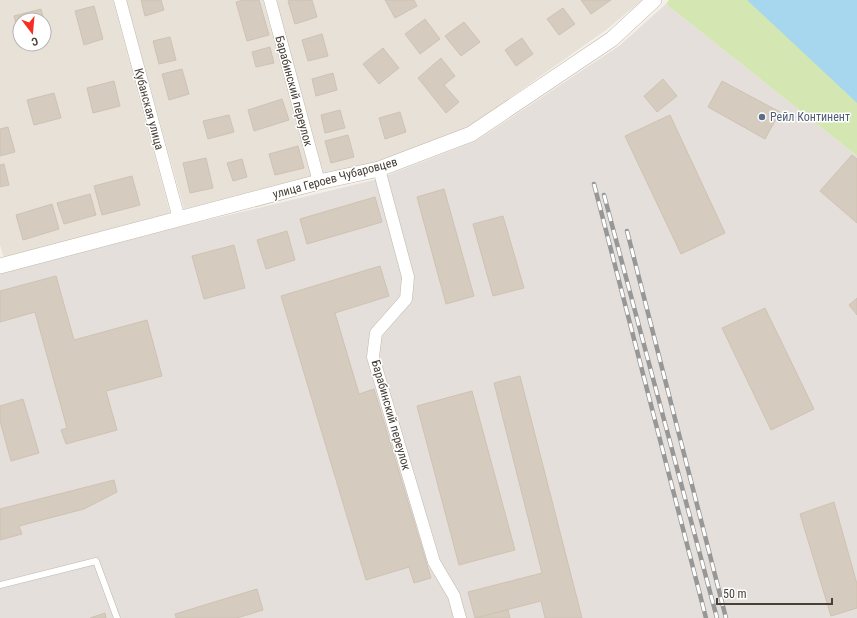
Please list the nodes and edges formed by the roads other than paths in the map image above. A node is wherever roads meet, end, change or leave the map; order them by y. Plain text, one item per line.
1 (120, 0) edge
2 (270, 0) edge
3 (654, 0) edge
4 (379, 169) junction
5 (319, 182) junction
6 (179, 218) junction
7 (0, 266) edge
8 (0, 585) edge
9 (117, 618) edge
10 (460, 618) edge

1 - 6 street, Кубанская улица
2 - 5 street, Барабинский переулок
3 - 4 street, улица Героев Чубаровцев
4 - 5 street, улица Героев Чубаровцев
4 - 10 street, Барабинский переулок
5 - 6 street, улица Героев Чубаровцев
6 - 7 street, улица Героев Чубаровцев
8 - 9 lane

